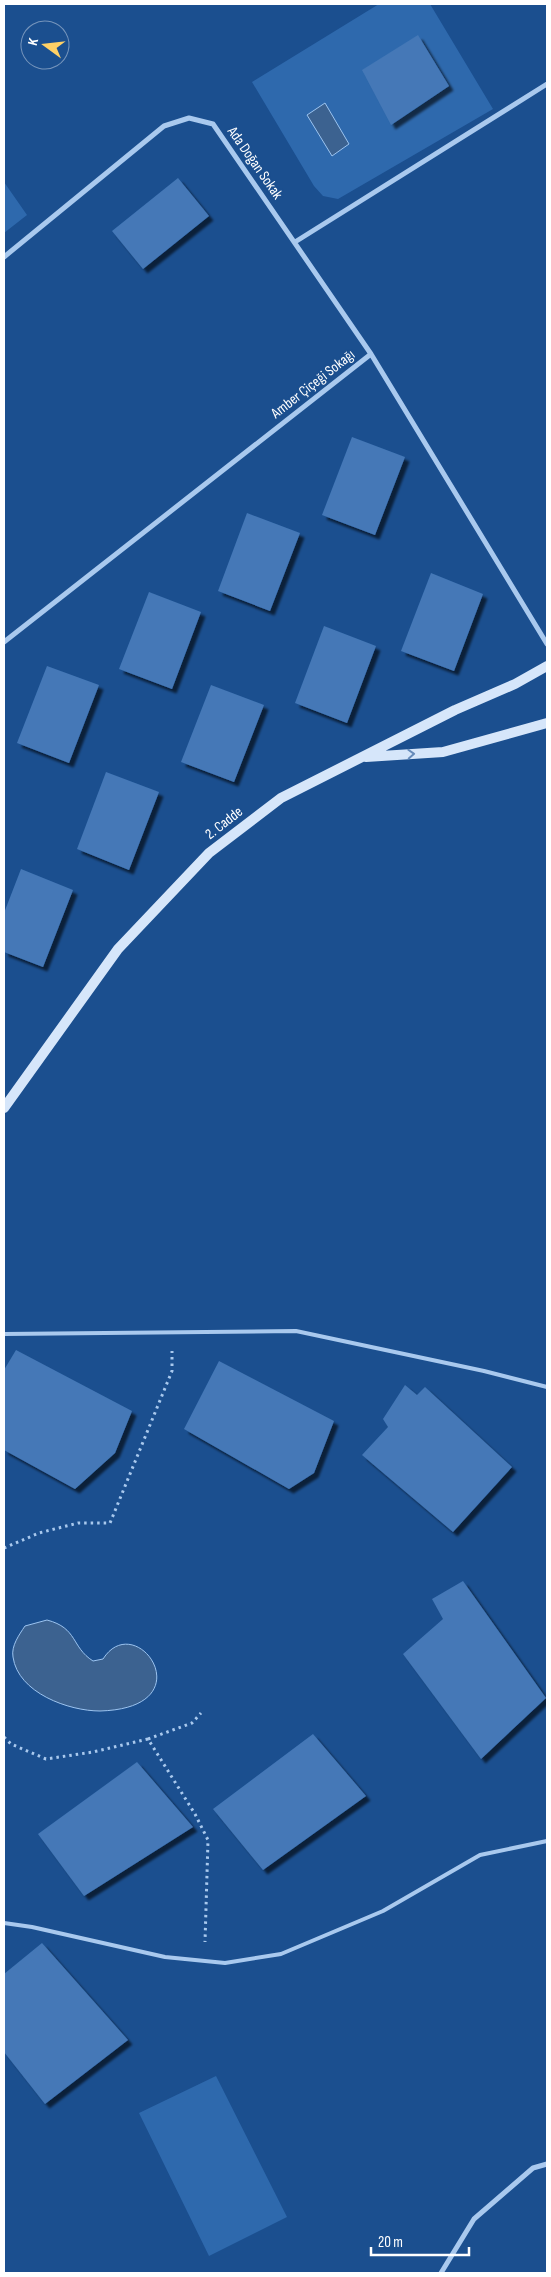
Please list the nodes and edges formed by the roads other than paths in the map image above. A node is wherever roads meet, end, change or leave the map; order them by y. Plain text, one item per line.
1 (547, 84) edge
2 (295, 242) junction
3 (4, 257) edge
4 (371, 354) junction
5 (4, 642) edge
6 (547, 644) edge
7 (547, 666) edge
8 (547, 723) edge
9 (362, 757) junction
10 (4, 1108) edge
11 (4, 1334) edge
12 (547, 1387) edge
13 (547, 1842) edge
14 (4, 1923) edge
15 (547, 2164) edge
16 (441, 2273) edge

1 - 2 street
2 - 3 street, Ada Doğan Sokak
2 - 4 street, Ada Doğan Sokak
4 - 5 street, Amber Çiçeği Sokağı
4 - 6 street, Amber Çiçeği Sokağı
7 - 9 street, 2. Cadde
9 -> 8 street
9 - 10 street, 2. Cadde
11 - 12 lane
13 - 14 lane
15 - 16 street

